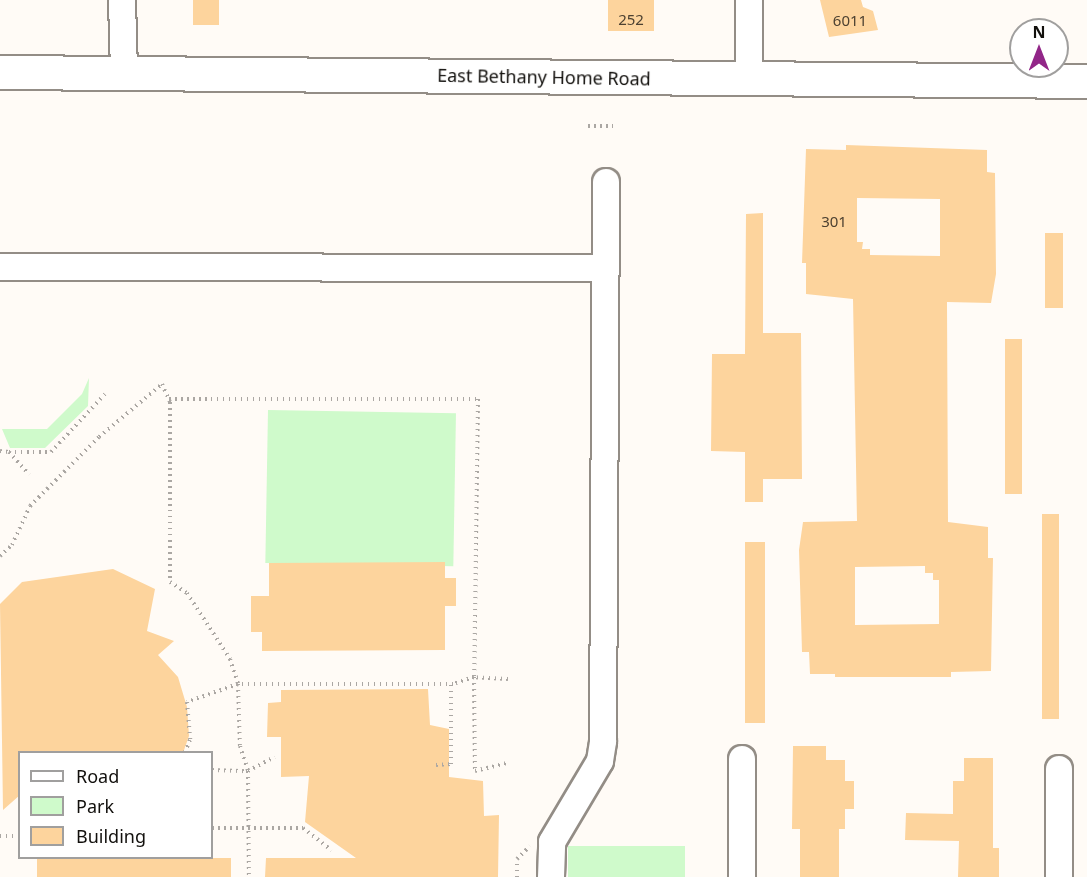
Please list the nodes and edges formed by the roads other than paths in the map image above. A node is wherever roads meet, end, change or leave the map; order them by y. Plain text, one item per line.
1 (122, 0) edge
2 (749, 0) edge
3 (0, 72) edge
4 (124, 73) junction
5 (750, 80) junction
6 (1087, 81) edge
7 (606, 182) dead end
8 (0, 267) edge
9 (605, 268) junction
10 (742, 759) dead end
11 (1059, 769) dead end
12 (551, 877) edge
13 (742, 877) edge
14 (1059, 877) edge

1 - 4 street
2 - 5 street
3 - 4 main road, East Bethany Home Road
4 - 5 main road, East Bethany Home Road
5 - 6 main road, East Bethany Home Road
7 - 9 street
8 - 9 street
9 - 12 street
10 - 13 street
11 - 14 street

